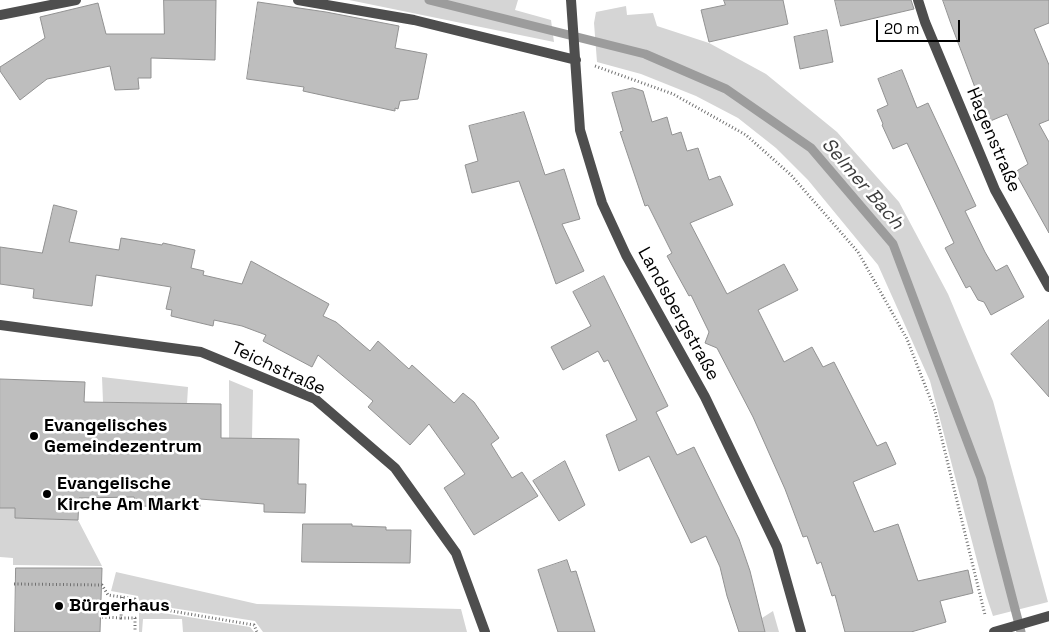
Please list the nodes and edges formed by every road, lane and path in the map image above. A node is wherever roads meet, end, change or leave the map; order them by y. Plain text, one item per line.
1 (76, 0) edge
2 (298, 0) edge
3 (918, 0) edge
4 (572, 5) edge
5 (0, 15) edge
6 (576, 60) junction
7 (1049, 287) edge
8 (0, 325) edge
9 (14, 584) dead end
10 (122, 597) junction
11 (102, 617) dead end
12 (1046, 617) edge
13 (121, 618) junction
14 (995, 628) edge
15 (135, 632) edge
16 (257, 632) edge
17 (485, 632) edge
18 (801, 632) edge

1 - 5 street
2 - 6 street
3 - 7 street, Hagenstraße
4 - 6 street, Landsbergstraße
6 - 14 path
6 - 18 street, Landsbergstraße
8 - 17 street, Teichstraße
9 - 10 path
10 - 13 path
10 - 16 path
11 - 13 path
12 - 14 street
13 - 15 path

